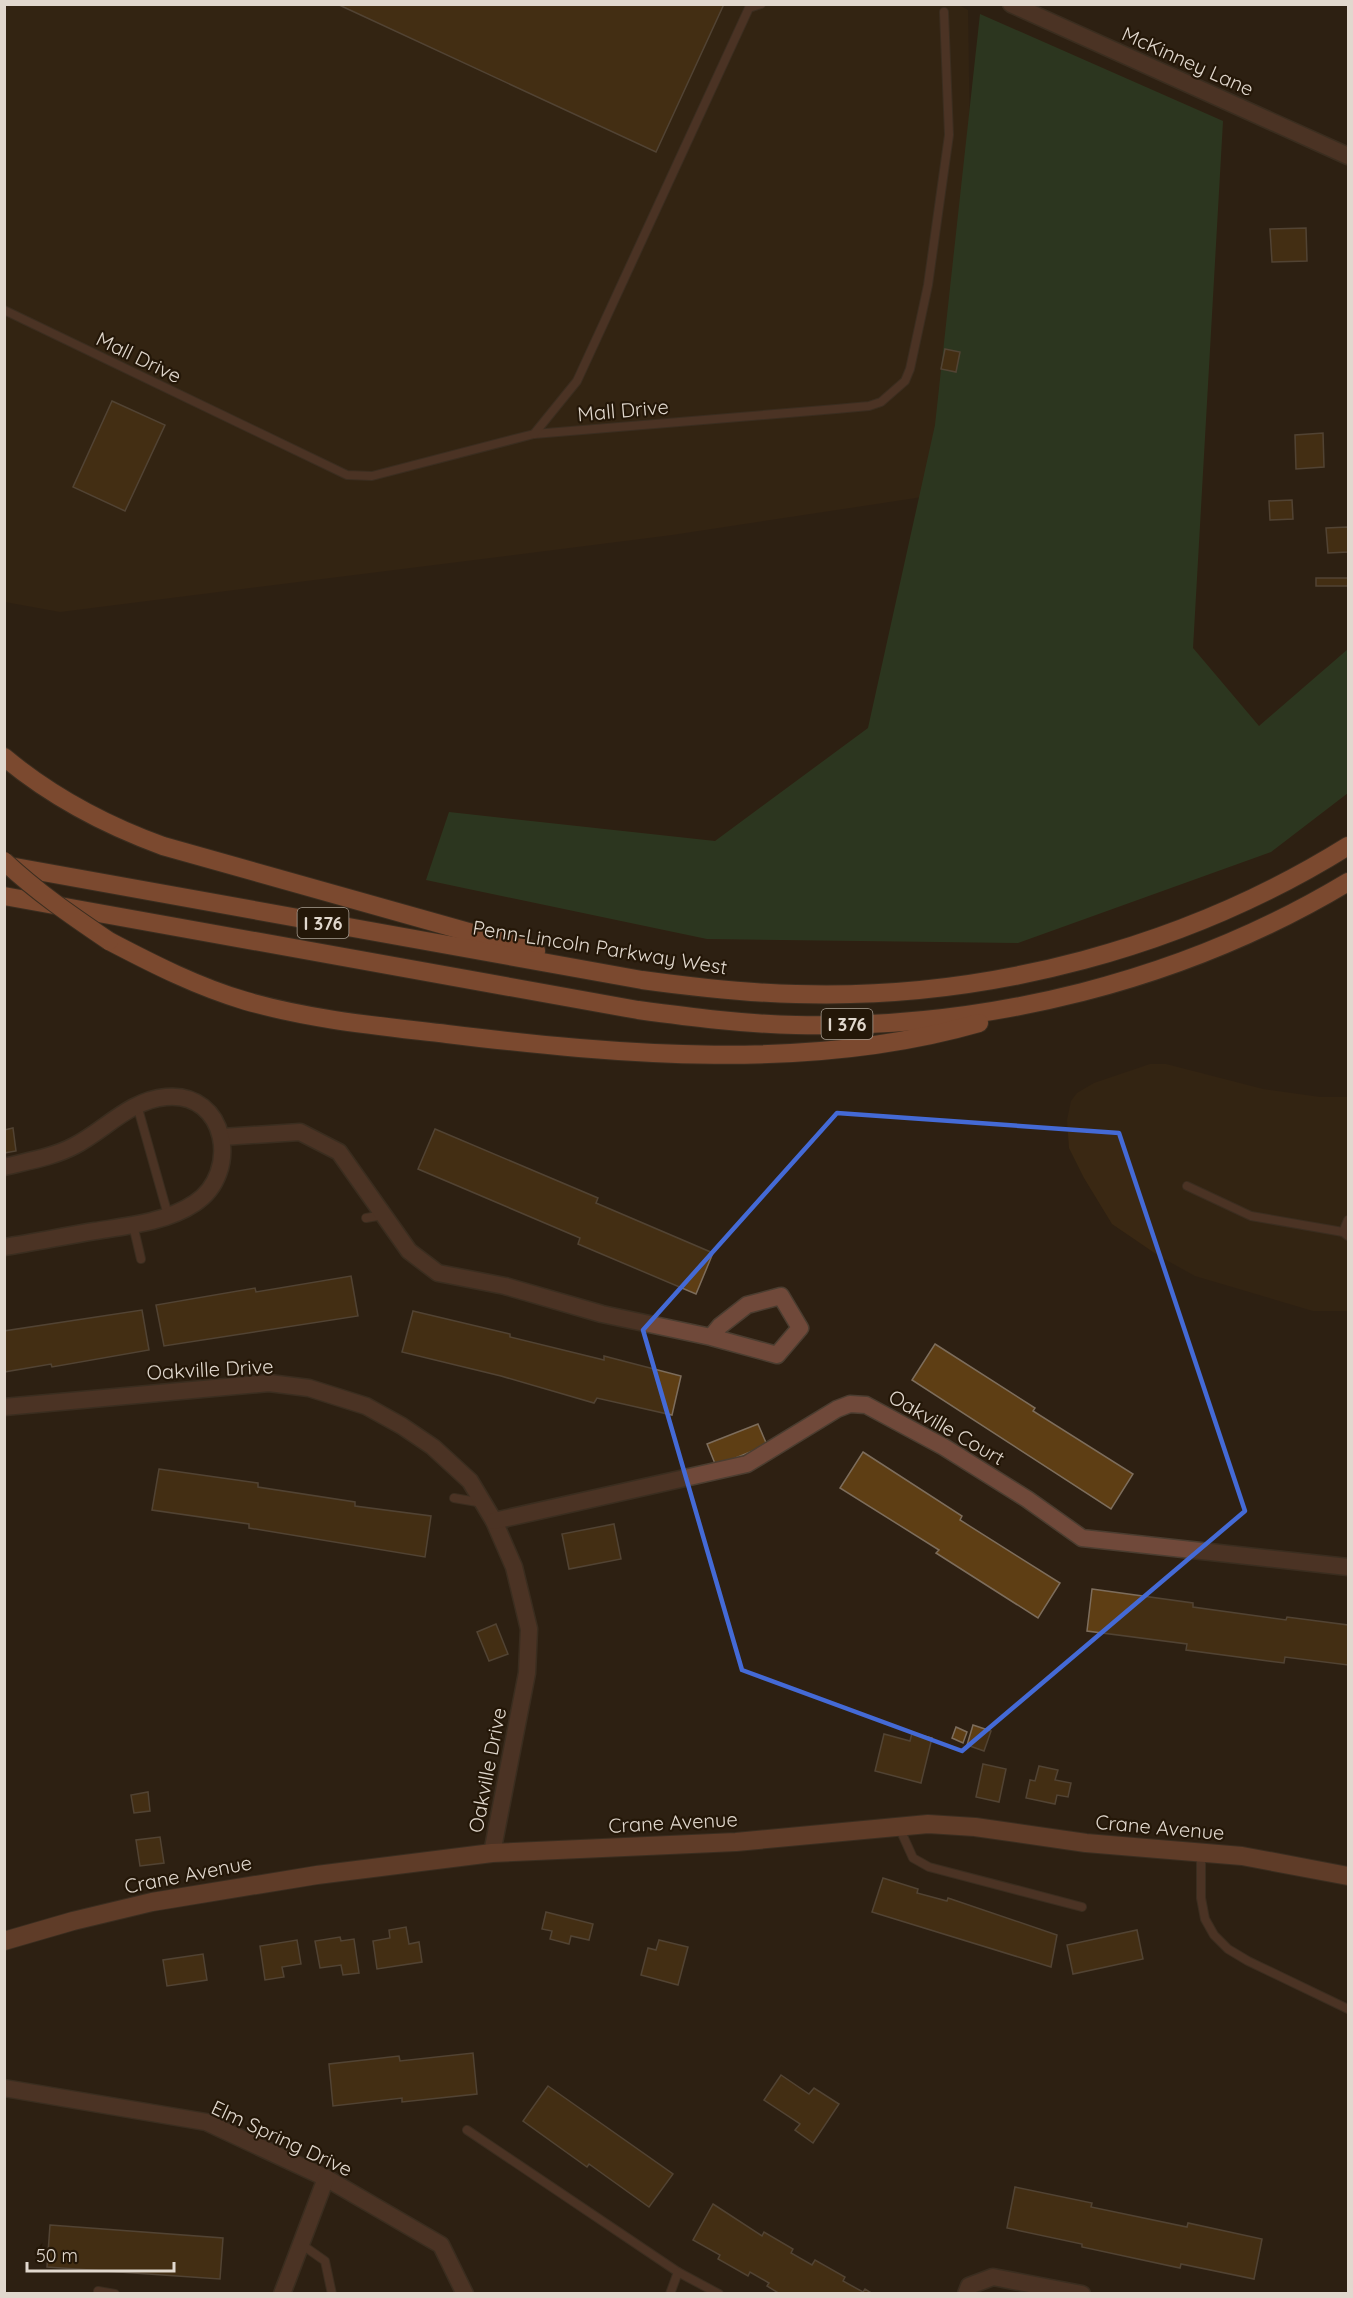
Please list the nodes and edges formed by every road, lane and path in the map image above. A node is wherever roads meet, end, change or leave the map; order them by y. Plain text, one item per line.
1 (761, 4) edge
2 (1011, 4) edge
3 (944, 12) dead end
4 (1348, 156) edge
5 (4, 310) edge
6 (534, 434) junction
7 (4, 757) edge
8 (1348, 846) edge
9 (4, 863) edge
10 (1348, 882) edge
11 (4, 896) edge
12 (642, 980) junction
13 (1110, 985) junction
14 (136, 1105) junction
15 (222, 1137) junction
16 (4, 1167) edge
17 (1187, 1186) dead end
18 (168, 1215) junction
19 (384, 1215) junction
20 (366, 1218) dead end
21 (1348, 1220) edge
22 (133, 1225) junction
23 (1346, 1234) edge
24 (4, 1246) edge
25 (141, 1259) dead end
26 (711, 1337) junction
27 (4, 1407) edge
28 (454, 1498) dead end
29 (483, 1503) junction
30 (494, 1521) junction
31 (1348, 1567) edge
32 (899, 1826) junction
33 (1201, 1852) junction
34 (492, 1854) junction
35 (1348, 1876) edge
36 (1082, 1906) dead end
37 (4, 1941) edge
38 (1348, 2008) edge
39 (4, 2088) edge
40 (467, 2130) dead end
41 (326, 2178) junction
42 (301, 2244) junction
43 (678, 2272) junction
44 (98, 2291) dead end
45 (115, 2294) edge
46 (282, 2294) edge
47 (332, 2294) edge
48 (465, 2294) edge
49 (670, 2294) edge
50 (719, 2294) edge
51 (966, 2294) edge
52 (1082, 2294) edge

1 - 6 lane
2 - 4 street, McKinney Lane
3 - 6 lane, Mall Drive
5 - 6 lane, Mall Drive
7 - 12 highway
8 - 12 highway, Penn-Lincoln Parkway West / I 376
9 - 12 highway, Penn-Lincoln Parkway West / I 376
9 - 13 highway, bridge
10 - 13 highway, I 376
11 - 13 highway, I 376
14 - 15 street
14 - 16 street
14 - 18 lane
15 - 18 street
15 - 19 street
17 - 23 lane
18 - 22 street
19 - 20 lane
19 - 26 street
21 - 23 lane
22 - 24 street
22 - 25 lane
26 - 26 street
27 - 29 street, Oakville Drive
28 - 29 lane
29 - 30 street, Oakville Drive
30 - 31 street, Oakville Court
30 - 34 street, Oakville Drive
32 - 33 street, Crane Avenue
32 - 34 street, Crane Avenue
32 - 36 lane
33 - 35 street, Crane Avenue
33 - 38 lane
34 - 37 street, Crane Avenue
39 - 41 street, Elm Spring Drive
40 - 43 lane
41 - 42 street
41 - 48 street, Elm Spring Drive
42 - 46 street
42 - 47 lane
43 - 49 lane
43 - 50 lane
44 - 45 lane
51 - 52 street

